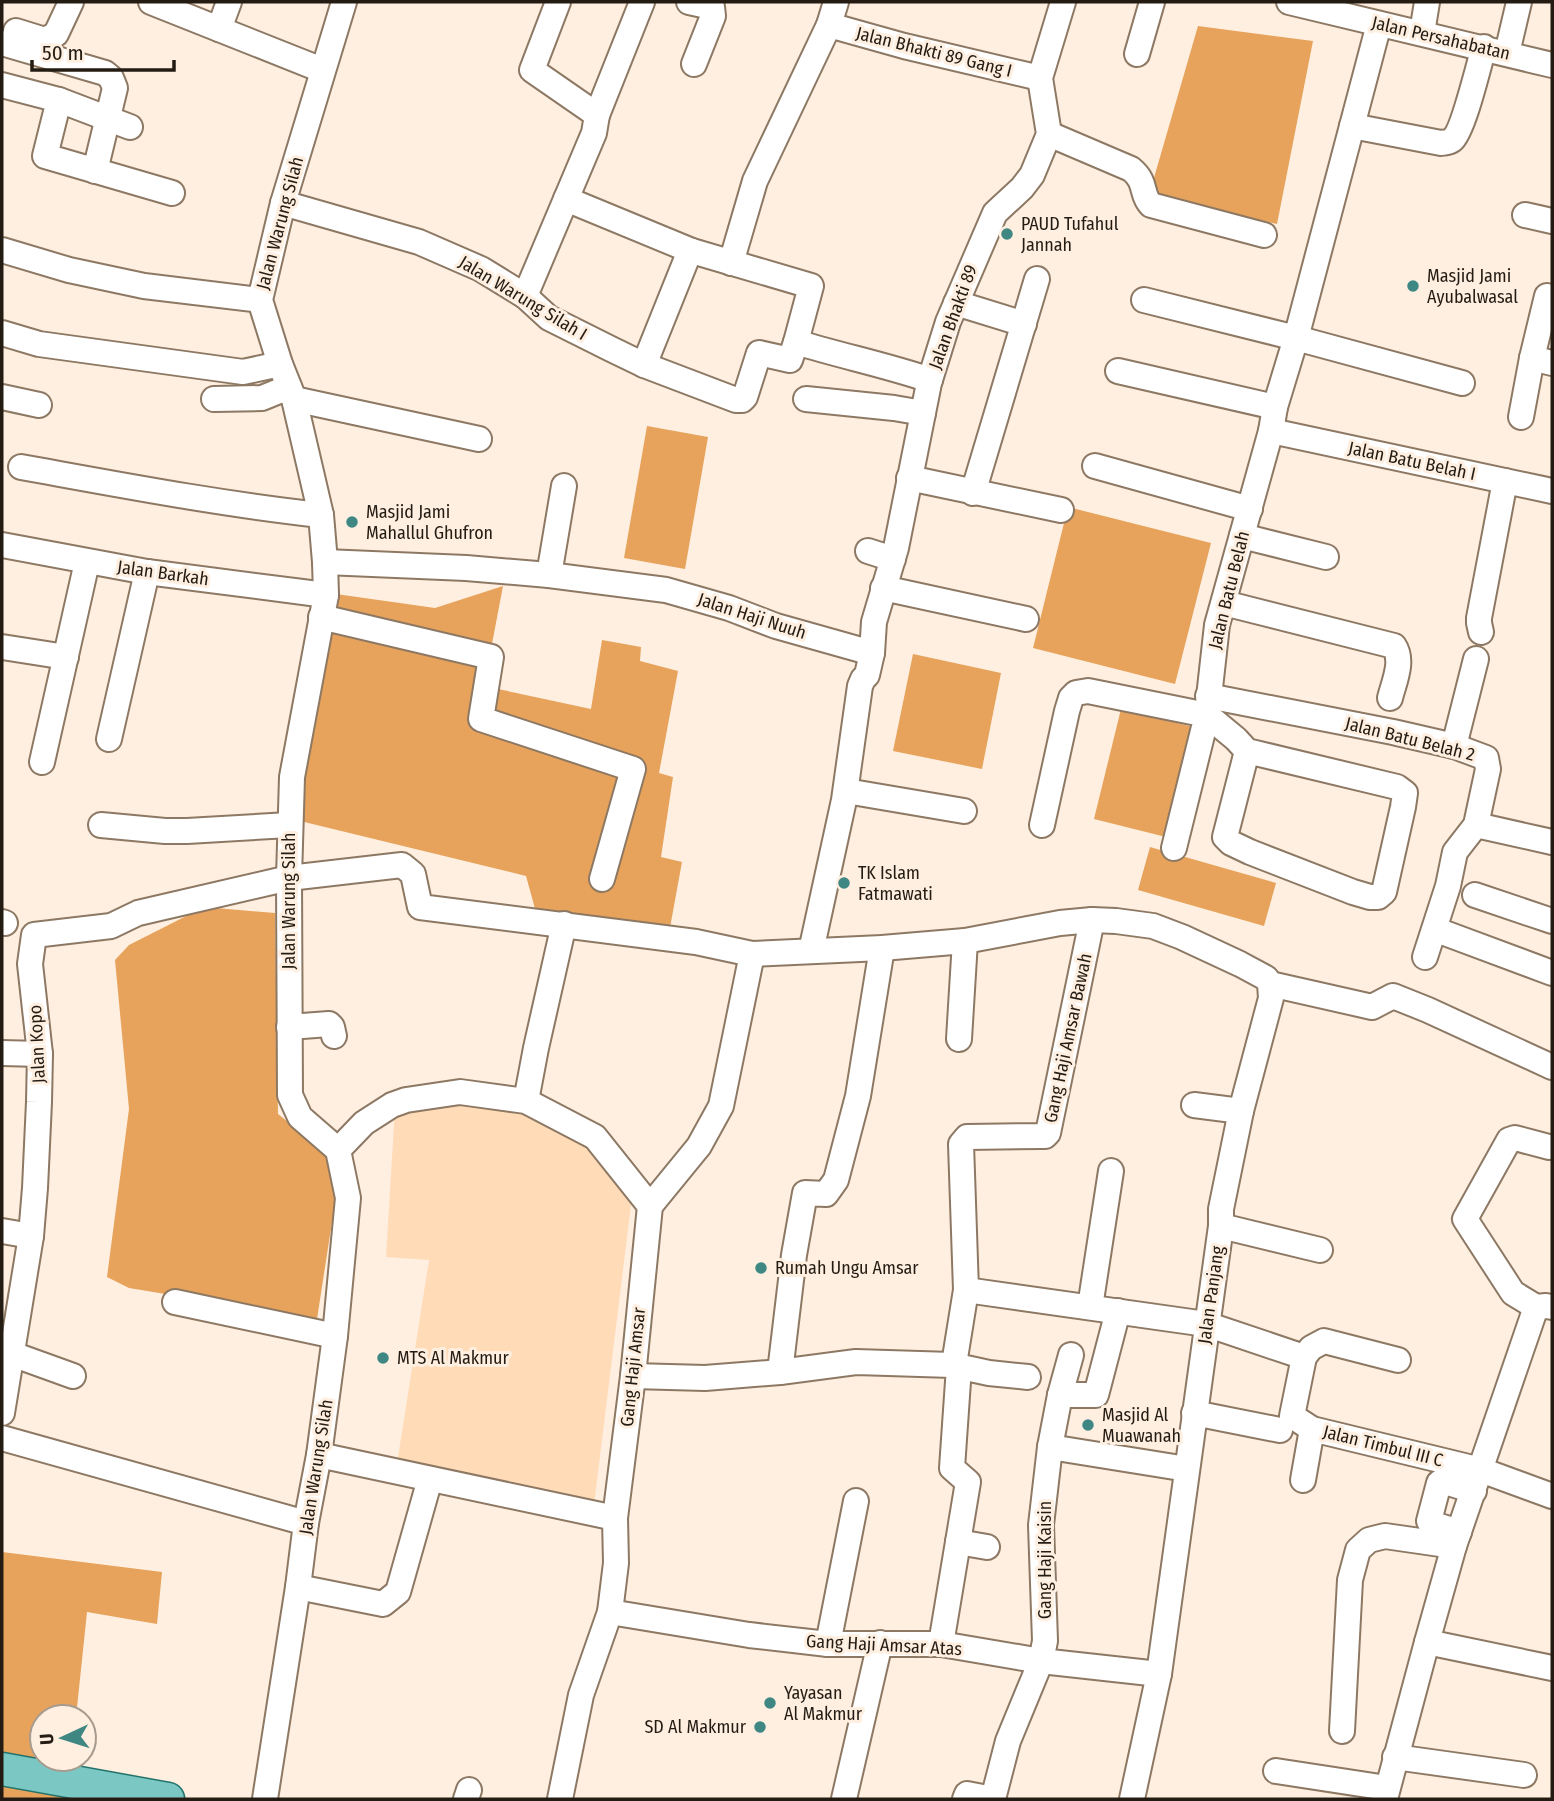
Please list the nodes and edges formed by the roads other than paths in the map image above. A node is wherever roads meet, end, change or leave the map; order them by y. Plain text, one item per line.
1 (71, 2) edge
2 (150, 2) edge
3 (229, 2) edge
4 (344, 2) edge
5 (558, 2) edge
6 (642, 2) edge
7 (1063, 2) edge
8 (1152, 2) edge
9 (1289, 2) edge
10 (1427, 2) edge
11 (1519, 2) edge
12 (705, 4) edge
13 (1344, 9) edge
14 (833, 13) edge
15 (1380, 24) junction
16 (2, 27) edge
17 (219, 29) junction
18 (1422, 33) junction
19 (2, 43) edge
20 (1495, 50) junction
21 (1137, 54) dead end
22 (694, 64) dead end
23 (1552, 65) edge
24 (322, 70) junction
25 (1040, 78) junction
26 (2, 85) edge
27 (60, 100) junction
28 (597, 115) junction
29 (118, 123) junction
30 (1352, 127) junction
31 (1049, 134) junction
32 (95, 171) junction
33 (173, 193) dead end
34 (566, 199) junction
35 (283, 203) junction
36 (1525, 215) dead end
37 (1552, 222) edge
38 (1264, 235) dead end
39 (2, 250) edge
40 (692, 251) junction
41 (730, 263) junction
42 (1037, 279) dead end
43 (525, 296) junction
44 (1547, 296) dead end
45 (1144, 299) dead end
46 (260, 300) junction
47 (956, 303) junction
48 (1024, 324) junction
49 (2, 333) edge
50 (1296, 338) junction
51 (796, 342) junction
52 (1542, 360) edge
53 (644, 365) junction
54 (1118, 371) dead end
55 (930, 380) junction
56 (288, 383) junction
57 (1462, 383) dead end
58 (2, 397) edge
59 (214, 399) dead end
60 (806, 399) dead end
61 (39, 405) dead end
62 (923, 413) junction
63 (1521, 417) dead end
64 (1273, 419) junction
65 (480, 439) dead end
66 (1095, 466) dead end
67 (21, 467) dead end
68 (909, 478) junction
69 (564, 486) dead end
70 (1504, 488) junction
71 (1552, 491) edge
72 (974, 492) junction
73 (1250, 509) junction
74 (1061, 510) dead end
75 (321, 514) junction
76 (1242, 536) junction
77 (2, 545) edge
78 (868, 551) dead end
79 (1326, 557) dead end
80 (893, 559) junction
81 (87, 562) junction
82 (325, 562) junction
83 (147, 572) junction
84 (549, 575) junction
85 (883, 587) junction
86 (1224, 603) junction
87 (323, 606) junction
88 (1026, 619) dead end
89 (1481, 632) dead end
90 (2, 647) edge
91 (872, 653) junction
92 (66, 657) junction
93 (1476, 659) dead end
94 (1391, 698) dead end
95 (1207, 705) junction
96 (109, 739) dead end
97 (1454, 746) junction
98 (1247, 751) junction
99 (42, 762) dead end
100 (846, 791) junction
101 (964, 811) dead end
102 (101, 825) dead end
103 (289, 825) junction
104 (1042, 825) dead end
105 (1476, 825) junction
106 (1552, 842) edge
107 (1174, 848) dead end
108 (289, 878) junction
109 (602, 878) dead end
110 (1475, 895) dead end
111 (1092, 920) junction
112 (1552, 921) edge
113 (564, 924) junction
114 (1442, 932) dead end
115 (965, 941) junction
116 (882, 948) junction
117 (811, 951) junction
118 (752, 954) junction
119 (1425, 957) dead end
120 (1552, 973) edge
121 (1270, 984) junction
122 (289, 1027) junction
123 (334, 1036) dead end
124 (959, 1039) dead end
125 (2, 1053) edge
126 (40, 1054) junction
127 (1552, 1067) edge
128 (526, 1101) junction
129 (1194, 1105) dead end
130 (1241, 1111) junction
131 (1549, 1147) dead end
132 (338, 1150) junction
133 (1111, 1171) dead end
134 (650, 1206) junction
135 (1221, 1226) junction
136 (2, 1231) edge
137 (31, 1236) junction
138 (1320, 1250) dead end
139 (966, 1290) junction
140 (175, 1302) dead end
141 (1090, 1307) junction
142 (1544, 1307) edge
143 (1118, 1311) junction
144 (1206, 1324) junction
145 (335, 1336) junction
146 (12, 1354) junction
147 (1071, 1355) dead end
148 (1304, 1357) junction
149 (1398, 1360) dead end
150 (956, 1363) junction
151 (780, 1372) junction
152 (73, 1376) dead end
153 (633, 1376) junction
154 (1028, 1377) dead end
155 (1060, 1395) junction
156 (3, 1402) edge
157 (1194, 1413) junction
158 (1312, 1429) junction
159 (1280, 1430) dead end
160 (2, 1438) edge
161 (1050, 1447) junction
162 (319, 1455) junction
163 (1187, 1469) junction
164 (430, 1479) junction
165 (1303, 1480) dead end
166 (1477, 1480) junction
167 (1552, 1496) edge
168 (856, 1501) dead end
169 (615, 1518) junction
170 (306, 1523) junction
171 (1457, 1539) junction
172 (958, 1542) junction
173 (988, 1546) dead end
174 (298, 1587) junction
175 (610, 1612) junction
176 (1427, 1642) junction
177 (880, 1643) junction
178 (828, 1644) junction
179 (941, 1644) junction
180 (1041, 1661) junction
181 (1552, 1668) edge
182 (1159, 1674) junction
183 (1342, 1731) dead end
184 (1395, 1757) junction
185 (2, 1769) edge
186 (1276, 1771) dead end
187 (1524, 1775) dead end
188 (2, 1787) edge
189 (1386, 1793) edge
190 (75, 1799) edge
191 (168, 1799) edge
192 (265, 1799) edge
193 (559, 1799) edge
194 (844, 1799) edge
195 (965, 1799) edge
196 (993, 1799) edge
197 (1132, 1799) edge

1 - 16 street
2 - 17 street
3 - 17 street
4 - 24 street, Jalan Warung Silah
5 - 28 street
6 - 28 street
7 - 25 street
8 - 21 street
9 - 13 street, Jalan Persahabatan
10 - 18 street
11 - 20 street
12 - 22 street
13 - 15 street, Jalan Persahabatan
14 - 25 street, Jalan Bhakti 89 Gang I
14 - 41 street
15 - 18 street, Jalan Persahabatan
15 - 30 street, Jalan Batu Belah
17 - 24 street
18 - 20 street, Jalan Persahabatan
19 - 29 street
20 - 23 street, Jalan Persahabatan
20 - 30 street
24 - 35 street, Jalan Warung Silah
25 - 31 street
26 - 27 street
27 - 29 street
27 - 32 street
28 - 34 street
29 - 32 street
30 - 50 street, Jalan Batu Belah
31 - 38 street
31 - 47 street, Jalan Bhakti 89
32 - 33 street
34 - 40 street
34 - 43 street
35 - 43 street, Jalan Warung Silah I
35 - 46 street, Jalan Warung Silah
36 - 37 street
39 - 46 street
40 - 41 street
40 - 53 street
41 - 51 street
42 - 48 street
43 - 53 street, Jalan Warung Silah I
44 - 52 street
45 - 50 street
46 - 56 street, Jalan Warung Silah
47 - 48 street
47 - 55 street, Jalan Bhakti 89
48 - 72 street
49 - 56 street
50 - 57 street
50 - 64 street, Jalan Batu Belah
51 - 53 street, Jalan Warung Silah I
51 - 55 street
52 - 63 street
54 - 64 street, Jalan Batu Belah I
55 - 62 street, Jalan Bhakti 89
56 - 59 street
56 - 65 street
56 - 75 street, Jalan Warung Silah
58 - 61 street
60 - 62 street
62 - 68 street, Jalan Bhakti 89
64 - 70 street, Jalan Batu Belah I
64 - 73 street, Jalan Batu Belah
66 - 73 street
67 - 75 street
68 - 72 street
68 - 80 street, Jalan Bhakti 89
69 - 84 street
70 - 71 street, Jalan Batu Belah I
70 - 89 street
72 - 74 street
73 - 76 street, Jalan Batu Belah
75 - 82 street, Jalan Warung Silah
76 - 79 street
76 - 86 street, Jalan Batu Belah
77 - 81 street, Jalan Barkah
78 - 80 street
80 - 85 street, Jalan Bhakti 89
81 - 83 street, Jalan Barkah
81 - 92 street
82 - 84 street, Jalan Haji Nuuh
82 - 87 street, Jalan Warung Silah
83 - 87 street, Jalan Barkah
83 - 96 street
84 - 91 street, Jalan Haji Nuuh
85 - 88 street
85 - 91 street, Jalan Bhakti 89
86 - 94 street
86 - 95 street, Jalan Batu Belah
87 - 103 street, Jalan Warung Silah
87 - 109 street, Jalan Barkah
90 - 92 street
91 - 100 street
92 - 99 street
93 - 97 street
95 - 97 street, Jalan Batu Belah 2
95 - 98 street
95 - 104 street, Jalan Batu Belah 2
95 - 107 street, Jalan Batu Belah
97 - 105 street, Jalan Batu Belah 2
98 - 98 street
100 - 101 street
100 - 117 street
102 - 103 street
103 - 108 street, Jalan Warung Silah
105 - 106 street
105 - 119 street, Jalan Batu Belah 2
108 - 113 street
108 - 122 street, Jalan Warung Silah
108 - 126 street, Jalan Kopo
110 - 112 street
111 - 115 street
111 - 121 street
111 - 139 street, Gang Haji Amsar Bawah
113 - 118 street
113 - 128 street
114 - 120 street
115 - 116 street
115 - 124 street
116 - 117 street
116 - 151 street
117 - 118 street
118 - 134 street
121 - 127 street
121 - 130 street, Jalan Panjang
122 - 123 street
122 - 132 street, Jalan Warung Silah
125 - 126 street
126 - 137 street, Jalan Kopo
128 - 132 street
128 - 134 street
129 - 130 street
130 - 135 street, Jalan Panjang
131 - 142 street
132 - 145 street, Jalan Warung Silah
133 - 141 street
134 - 153 street, Gang Haji Amsar
135 - 138 street
135 - 144 street, Jalan Panjang
136 - 137 street
137 - 146 street, Jalan Kopo
139 - 141 street
139 - 150 street, Gang Haji Amsar Bawah
140 - 145 street
141 - 143 street
142 - 166 street
143 - 144 street
143 - 155 street
144 - 148 street
144 - 157 street, Jalan Panjang
145 - 162 street, Jalan Warung Silah
146 - 152 street
146 - 156 street, Jalan Kopo
147 - 155 street, Gang Haji Kaisin
148 - 149 street
148 - 158 street, Jalan Timbul III C
150 - 151 street
150 - 154 street
150 - 172 street, Gang Haji Amsar Bawah
151 - 153 street
153 - 169 street, Gang Haji Amsar
155 - 161 street, Gang Haji Kaisin
157 - 159 street
157 - 163 street, Jalan Panjang
158 - 165 street
158 - 166 street, Jalan Timbul III C
160 - 170 street
161 - 163 street
161 - 180 street, Gang Haji Kaisin
162 - 164 street
162 - 170 street, Jalan Warung Silah
163 - 182 street, Jalan Panjang
164 - 169 street
164 - 174 street
166 - 167 street, Jalan Timbul III C
166 - 171 street
166 - 171 street
168 - 178 street
169 - 175 street, Gang Haji Amsar
170 - 174 street, Jalan Warung Silah
171 - 176 street
171 - 183 street
172 - 173 street
172 - 179 street
174 - 192 street, Jalan Warung Silah
175 - 178 street, Gang Haji Amsar Atas
175 - 193 street, Gang Haji Amsar
176 - 181 street
176 - 184 street
177 - 178 street, Gang Haji Amsar Atas
177 - 179 street, Gang Haji Amsar Atas
177 - 194 street
179 - 180 street, Gang Haji Amsar Atas
180 - 182 street, Gang Haji Amsar Atas
180 - 196 street, Gang Haji Kaisin
182 - 197 street, Jalan Panjang
184 - 187 street
184 - 189 street
185 - 191 main road
186 - 189 street
188 - 190 main road
195 - 196 street, Gang Haji Kaisin

